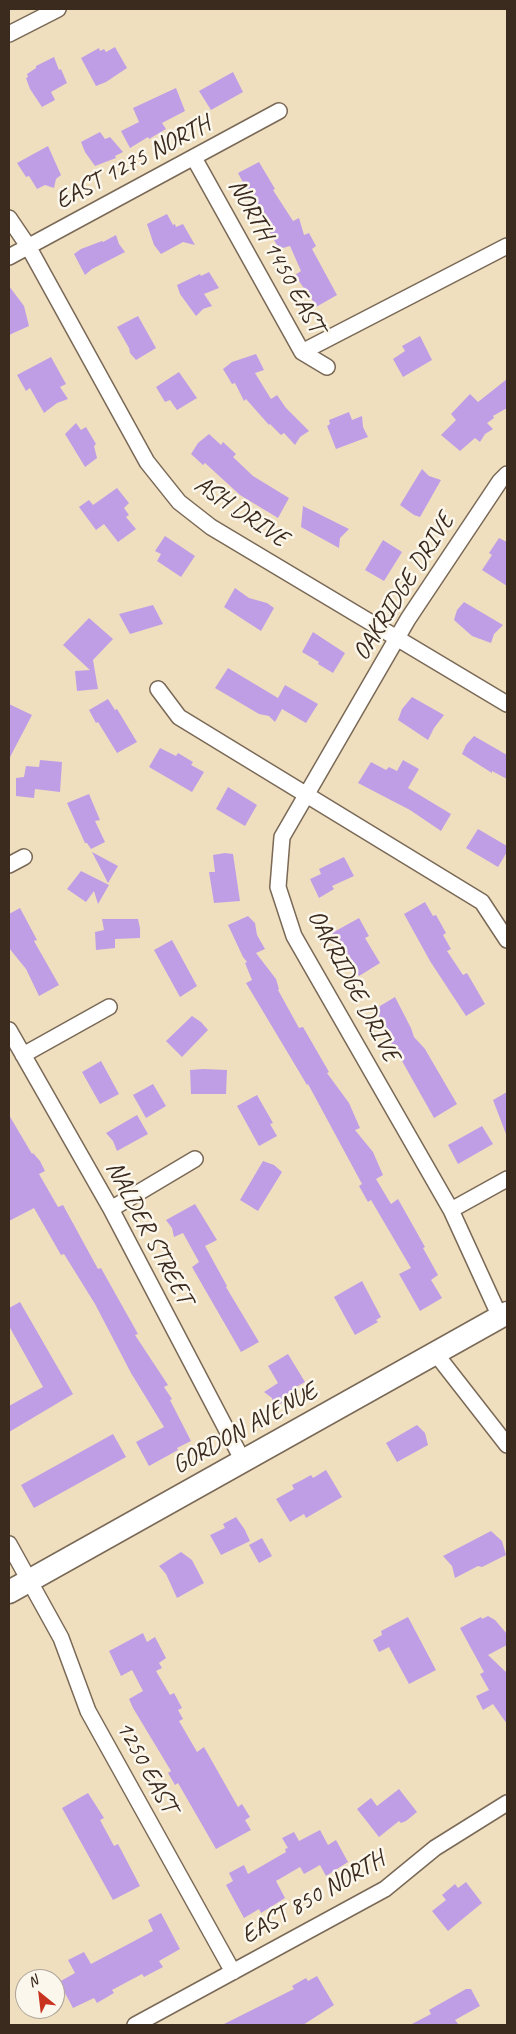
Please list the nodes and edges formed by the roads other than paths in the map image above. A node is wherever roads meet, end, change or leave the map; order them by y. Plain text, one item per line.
1 (58, 9) edge
2 (9, 34) edge
3 (279, 111) dead end
4 (194, 158) junction
5 (9, 218) edge
6 (28, 246) junction
7 (507, 246) edge
8 (9, 257) edge
9 (302, 352) junction
10 (327, 367) dead end
11 (507, 474) edge
12 (398, 638) junction
13 (158, 689) dead end
14 (507, 704) edge
15 (307, 796) junction
16 (24, 857) dead end
17 (9, 865) edge
18 (507, 940) edge
19 (109, 1008) dead end
20 (9, 1030) edge
21 (23, 1055) junction
22 (195, 1159) dead end
23 (507, 1179) edge
24 (111, 1209) junction
25 (451, 1210) junction
26 (504, 1315) edge
27 (436, 1354) junction
28 (507, 1445) edge
29 (242, 1462) junction
30 (9, 1544) edge
31 (29, 1581) junction
32 (9, 1592) edge
33 (507, 1803) edge
34 (233, 1972) junction
35 (135, 2025) edge

1 - 2 street
3 - 4 street, EAST 1275 NORTH
4 - 6 street, EAST 1275 NORTH
4 - 9 street, NORTH 1450 EAST
5 - 6 street, ASH DRIVE
6 - 8 street, EAST 1275 NORTH
6 - 12 street, ASH DRIVE
7 - 9 street
9 - 10 street, NORTH 1450 EAST
11 - 12 street, OAKRIDGE DRIVE
12 - 14 street, ASH DRIVE
12 - 15 street, OAKRIDGE DRIVE
13 - 15 street
15 - 18 street
15 - 25 street, OAKRIDGE DRIVE
16 - 17 street
19 - 21 street
20 - 21 street, NALDER STREET
21 - 24 street, NALDER STREET
22 - 24 street
23 - 25 street
24 - 29 street, NALDER STREET
25 - 26 street, OAKRIDGE DRIVE
26 - 27 main road, GORDON AVENUE
27 - 28 street
27 - 29 main road, GORDON AVENUE
29 - 31 main road, GORDON AVENUE
30 - 31 street, 1250 EAST
31 - 32 main road, GORDON AVENUE
31 - 34 street, 1250 EAST
33 - 34 street, EAST 850 NORTH
34 - 35 street, EAST 850 NORTH

